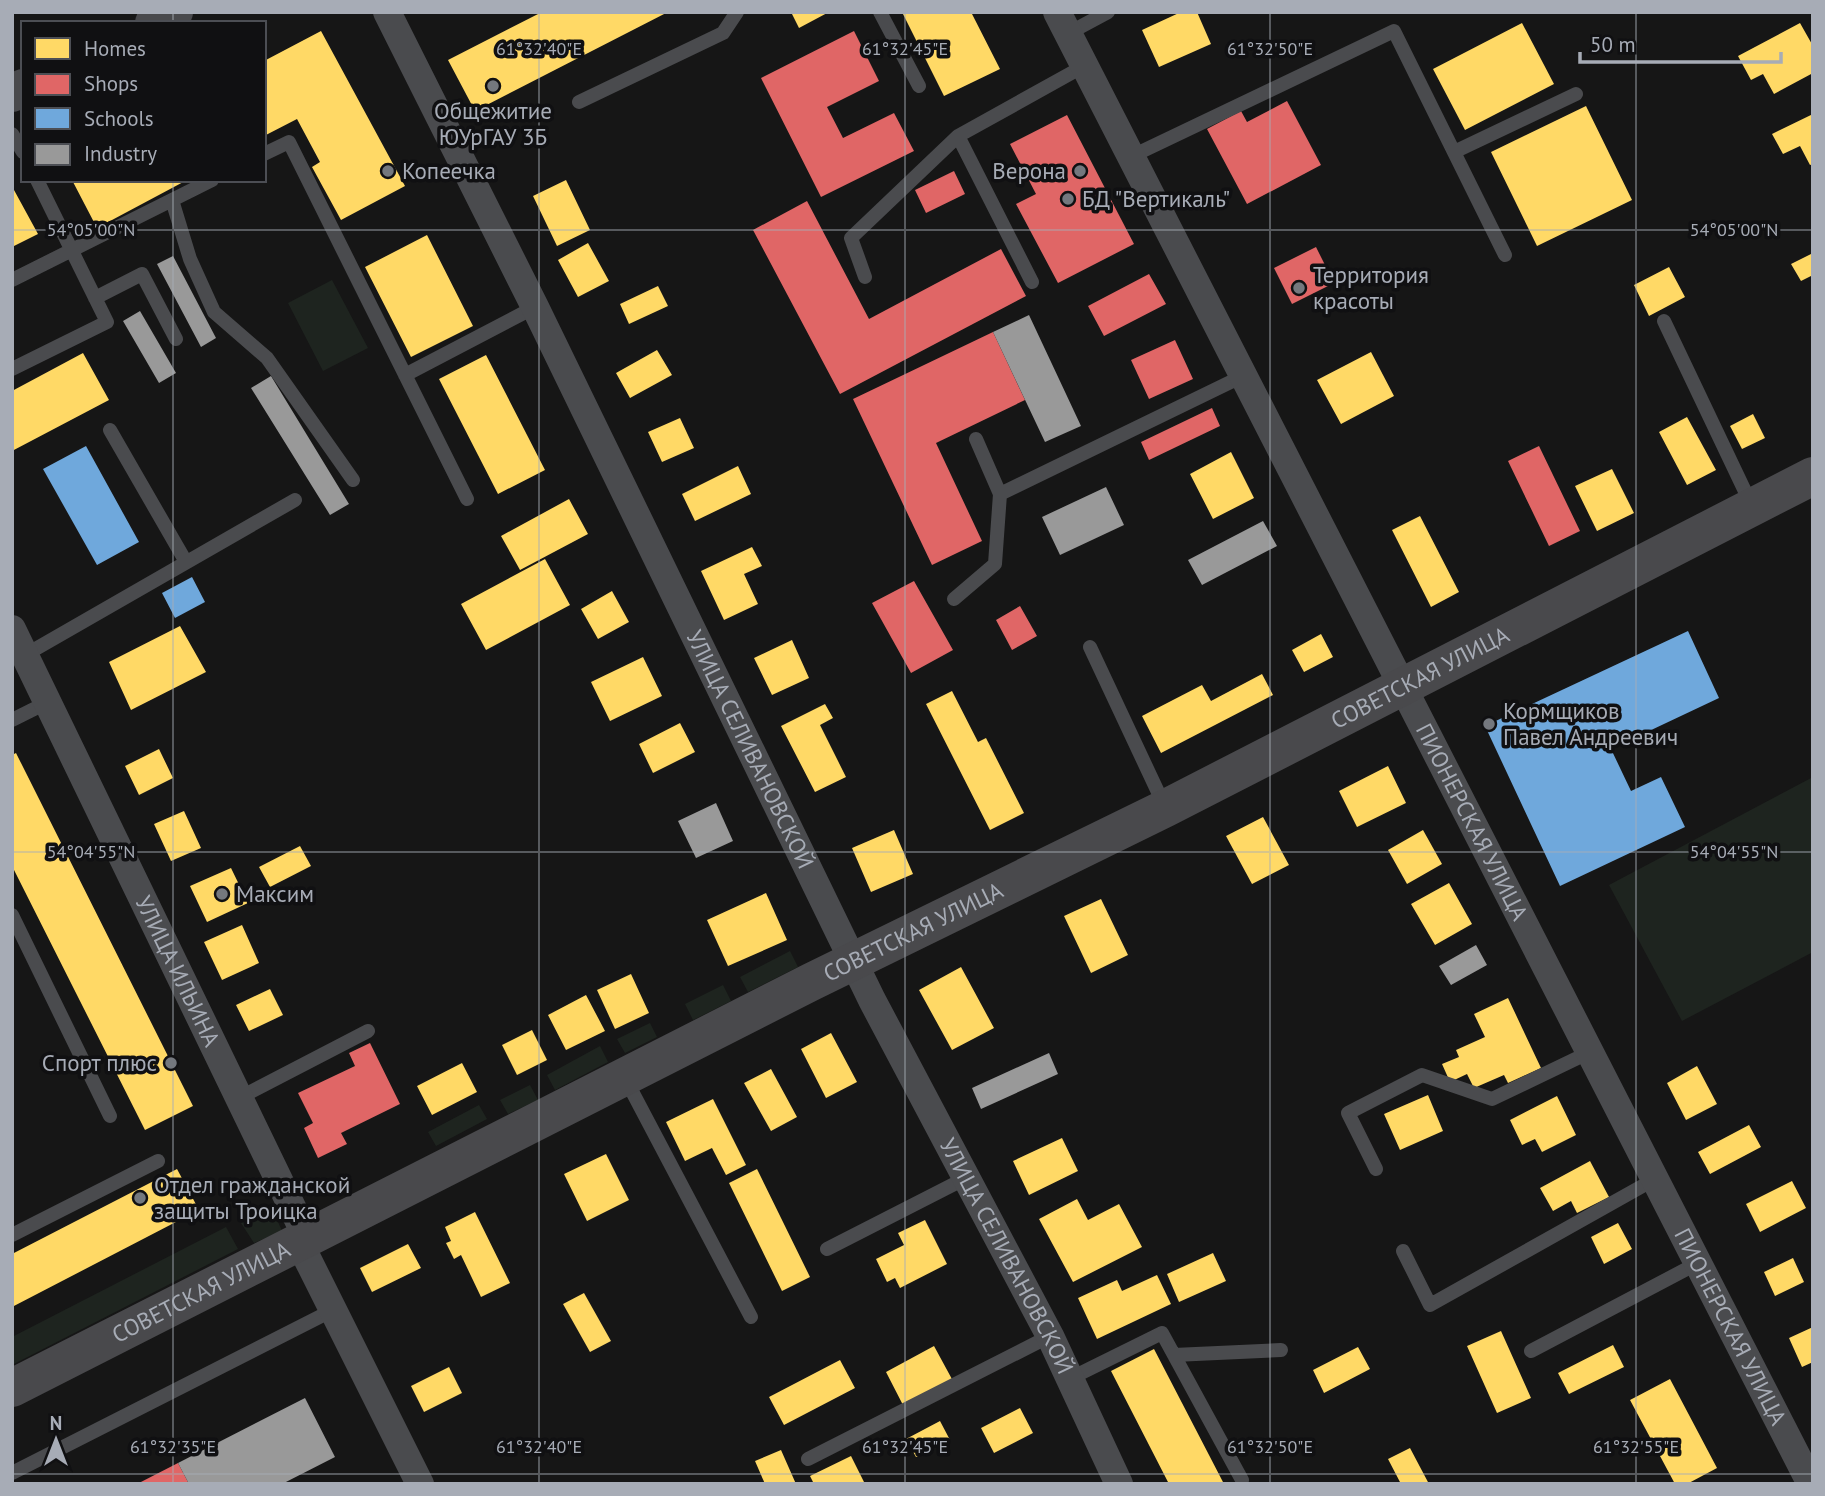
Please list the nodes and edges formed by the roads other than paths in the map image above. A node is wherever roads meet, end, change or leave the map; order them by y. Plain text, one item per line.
1 (174, 12) edge
2 (387, 12) edge
3 (737, 12) edge
4 (880, 12) edge
5 (1108, 12) edge
6 (158, 21) edge
7 (1062, 23) edge
8 (1084, 66) junction
9 (919, 86) dead end
10 (1576, 94) dead end
11 (579, 102) dead end
12 (958, 136) junction
13 (1454, 152) junction
14 (266, 153) edge
15 (1130, 157) junction
16 (38, 182) edge
17 (208, 182) edge
18 (172, 200) junction
19 (71, 250) junction
20 (1505, 255) dead end
21 (865, 277) dead end
22 (12, 280) edge
23 (1032, 282) dead end
24 (94, 298) junction
25 (535, 307) junction
26 (1664, 321) dead end
27 (176, 339) dead end
28 (12, 369) edge
29 (405, 374) junction
30 (1243, 376) junction
31 (110, 430) dead end
32 (976, 439) dead end
33 (1813, 476) edge
34 (353, 480) dead end
35 (1000, 494) junction
36 (467, 499) dead end
37 (295, 500) dead end
38 (1752, 507) junction
39 (186, 562) junction
40 (954, 599) dead end
41 (12, 629) edge
42 (1090, 647) dead end
43 (25, 655) junction
44 (1402, 686) junction
45 (48, 702) junction
46 (12, 720) edge
47 (1166, 808) junction
48 (12, 915) edge
49 (854, 961) junction
50 (368, 1031) dead end
51 (1590, 1052) junction
52 (625, 1076) junction
53 (239, 1098) junction
54 (110, 1116) dead end
55 (158, 1161) dead end
56 (1376, 1169) dead end
57 (968, 1177) junction
58 (1655, 1179) junction
59 (12, 1235) edge
60 (302, 1238) junction
61 (827, 1249) dead end
62 (1403, 1251) dead end
63 (1698, 1263) junction
64 (333, 1310) junction
65 (751, 1317) dead end
66 (1050, 1336) junction
67 (1281, 1350) dead end
68 (1531, 1351) dead end
69 (1174, 1355) junction
70 (1071, 1378) junction
71 (12, 1388) edge
72 (808, 1459) dead end
73 (12, 1473) edge
74 (1242, 1480) dead end
75 (420, 1484) edge
76 (1119, 1484) edge
77 (1811, 1484) edge

1 - 6 street
2 - 25 street, УЛИЦА СЕЛИВАНОВСКОЙ
3 - 11 lane
4 - 9 lane
5 - 7 lane
7 - 8 street, ПИОНЕРСКАЯ УЛИЦА
8 - 12 lane
8 - 15 street, ПИОНЕРСКАЯ УЛИЦА
10 - 13 lane
12 - 21 lane
12 - 23 lane
13 - 15 lane
13 - 20 lane
14 - 29 lane
15 - 30 street, ПИОНЕРСКАЯ УЛИЦА
16 - 19 lane
17 - 18 lane
18 - 19 lane
18 - 34 lane
19 - 22 lane
19 - 24 lane
24 - 27 lane
24 - 28 lane
25 - 29 lane
25 - 49 street, УЛИЦА СЕЛИВАНОВСКОЙ
26 - 38 lane
29 - 36 lane
30 - 35 lane
30 - 44 street, ПИОНЕРСКАЯ УЛИЦА
31 - 39 lane
32 - 35 lane
33 - 38 street, СОВЕТСКАЯ УЛИЦА
35 - 40 lane
37 - 39 lane
38 - 44 street, СОВЕТСКАЯ УЛИЦА
39 - 43 lane
41 - 43 street, УЛИЦА ИЛЬИНА
42 - 47 lane
43 - 45 street, УЛИЦА ИЛЬИНА
44 - 47 street, СОВЕТСКАЯ УЛИЦА
44 - 51 street, ПИОНЕРСКАЯ УЛИЦА
45 - 46 lane
45 - 53 street, УЛИЦА ИЛЬИНА
47 - 49 street, СОВЕТСКАЯ УЛИЦА
48 - 54 lane
49 - 52 street, СОВЕТСКАЯ УЛИЦА
49 - 57 street, УЛИЦА СЕЛИВАНОВСКОЙ
50 - 53 lane
51 - 56 lane
51 - 58 street, ПИОНЕРСКАЯ УЛИЦА
52 - 60 street, СОВЕТСКАЯ УЛИЦА
52 - 65 lane
53 - 60 street, УЛИЦА ИЛЬИНА
55 - 59 lane
57 - 61 lane
57 - 66 street, УЛИЦА СЕЛИВАНОВСКОЙ
58 - 62 lane
58 - 63 street, ПИОНЕРСКАЯ УЛИЦА
60 - 64 street, УЛИЦА ИЛЬИНА
60 - 71 street, СОВЕТСКАЯ УЛИЦА
63 - 68 lane
63 - 77 street, ПИОНЕРСКАЯ УЛИЦА
64 - 73 lane
64 - 75 street, УЛИЦА ИЛЬИНА
66 - 70 street, УЛИЦА СЕЛИВАНОВСКОЙ
66 - 72 lane
67 - 69 lane
69 - 70 lane
69 - 74 lane
70 - 76 street, УЛИЦА СЕЛИВАНОВСКОЙ

